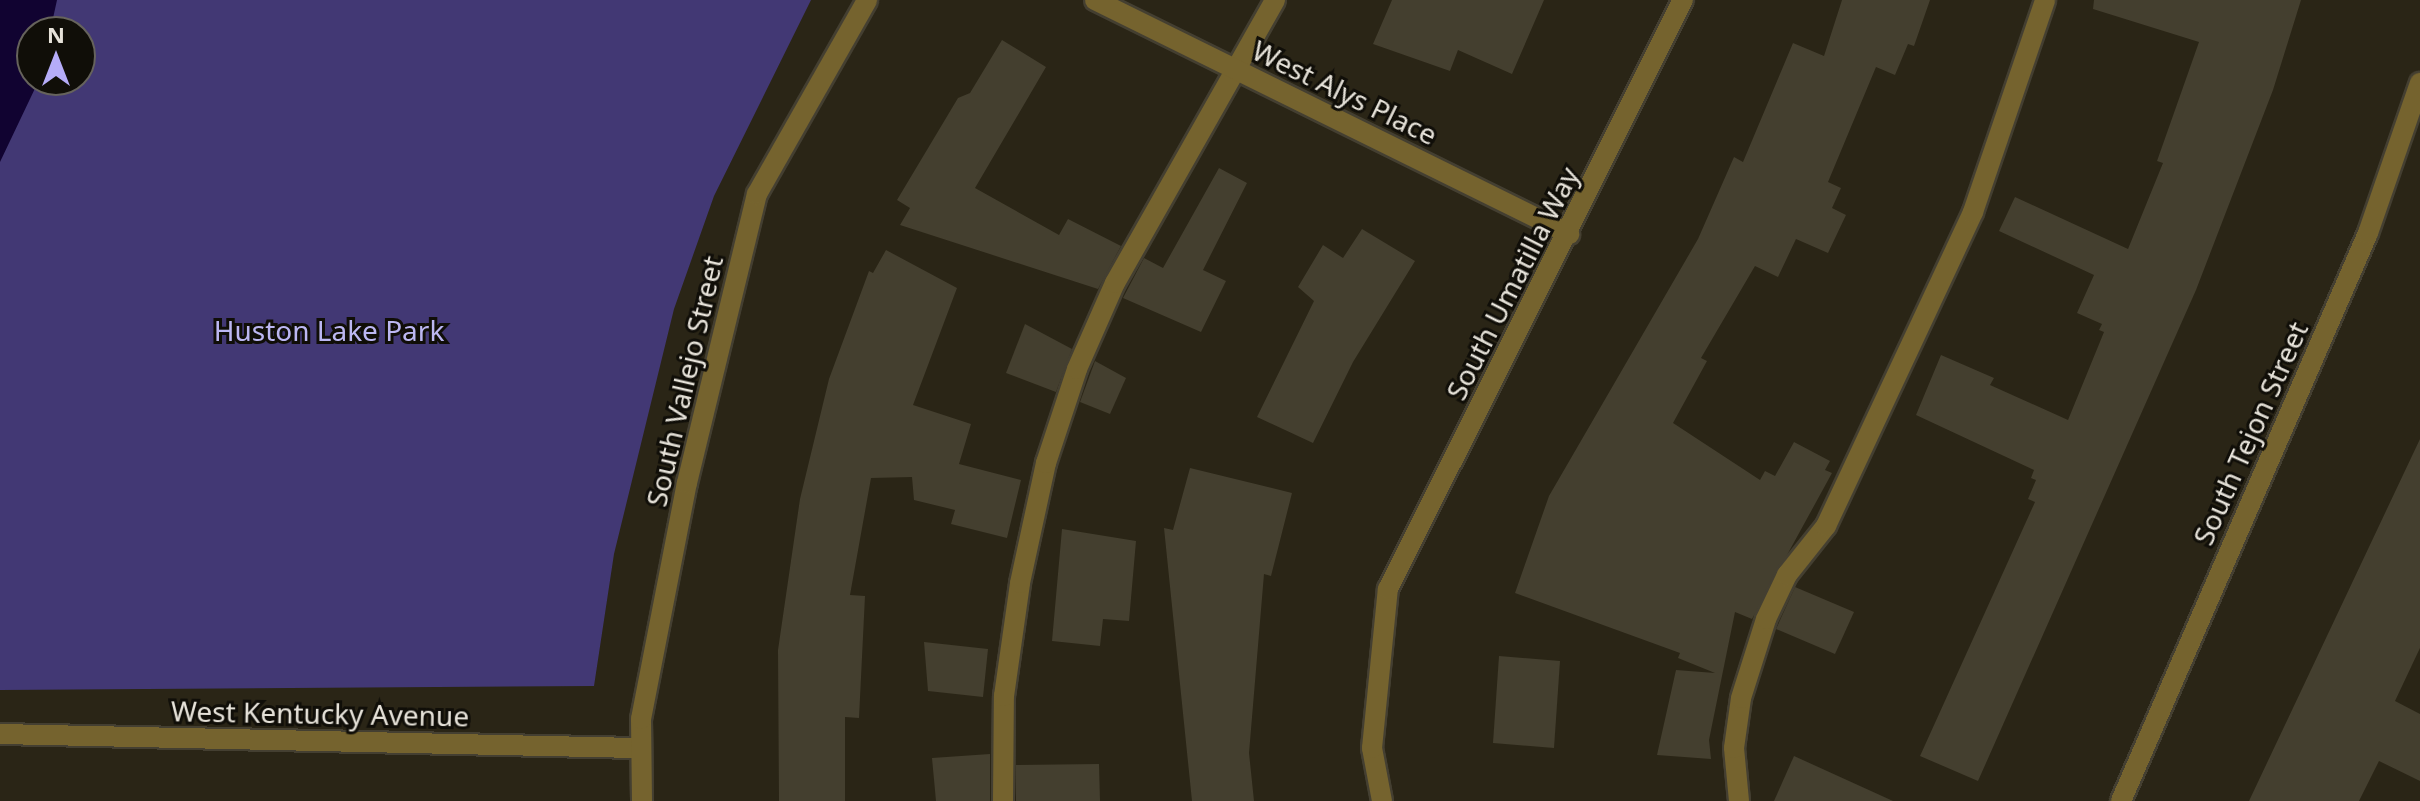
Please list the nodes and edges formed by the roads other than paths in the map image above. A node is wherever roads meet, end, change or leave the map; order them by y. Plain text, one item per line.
1 (867, 0) edge
2 (1095, 0) edge
3 (1275, 0) edge
4 (1683, 0) edge
5 (2045, 0) edge
6 (1238, 71) junction
7 (2420, 83) edge
8 (1569, 234) junction
9 (0, 734) edge
10 (638, 748) junction
11 (642, 801) edge
12 (1003, 801) edge
13 (1382, 801) edge
14 (1739, 801) edge
15 (2121, 801) edge

1 - 10 street, South Vallejo Street
2 - 6 street, West Alys Place
3 - 6 street
4 - 8 street, South Umatilla Way
5 - 14 street
6 - 8 street, West Alys Place
6 - 12 street
7 - 15 street, South Tejon Street
8 - 13 street, South Umatilla Way
9 - 10 street, West Kentucky Avenue
10 - 11 street, South Vallejo Street

